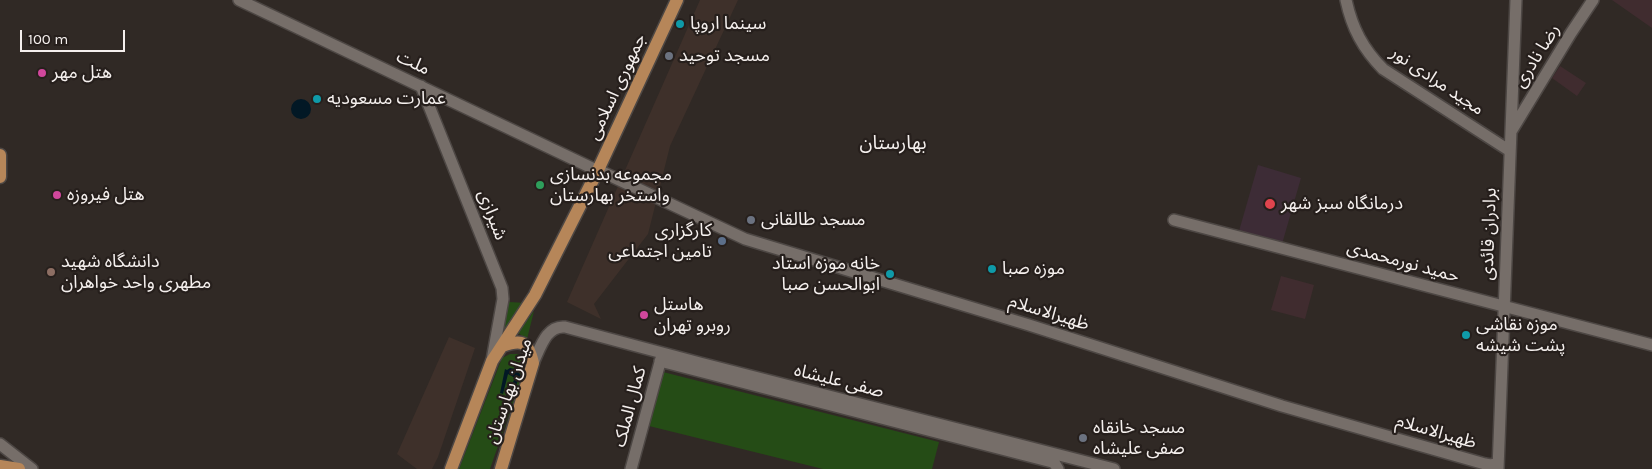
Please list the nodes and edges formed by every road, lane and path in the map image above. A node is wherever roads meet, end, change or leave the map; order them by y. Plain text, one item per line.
1 (678, 0) edge
2 (1346, 0) edge
3 (1516, 0) edge
4 (1594, 0) edge
5 (244, 1) edge
6 (420, 86) junction
7 (1511, 132) junction
8 (1510, 151) junction
9 (0, 155) edge
10 (597, 172) junction
11 (0, 177) edge
12 (1174, 220) dead end
13 (1504, 307) junction
14 (556, 328) joint
15 (1652, 345) edge
16 (502, 346) junction
17 (662, 358) junction
18 (492, 361) junction
19 (533, 363) junction
20 (0, 444) edge
21 (1065, 457) junction
22 (0, 466) edge
23 (1498, 466) edge
24 (18, 469) edge
25 (32, 469) edge
26 (451, 469) edge
27 (501, 469) edge
28 (631, 469) edge
29 (1060, 469) edge
30 (1114, 469) edge

1 - 10 main road, جمهوری اسلامی
2 - 8 street, مجید مرادی نور
3 - 7 street, برادران قائدی
4 - 7 street, رضا نادری
5 - 6 street, ملت
6 - 10 street, ملت
6 - 18 street, شیرازی
7 - 8 street, برادران قائدی
8 - 13 street, برادران قائدی
9 - 11 main road
10 - 16 main road, جمهوری اسلامی
10 - 23 street, ظهیرالاسلام
12 - 13 street, حمید نورمحمدی
13 - 15 street, حمید نورمحمدی
13 - 23 street, برادران قائدی
14 - 17 street, صفی علیشاه
14 - 19 street, میدان بهارستان
16 - 18 main road, میدان بهارستان
16 - 19 main road
17 - 21 street, صفی علیشاه
17 - 28 street, کمال الملک
17 - 29 street, صفی علیشاه
18 - 26 main road, میدان بهارستان
19 - 27 main road, میدان بهارستان
20 - 25 street
21 - 29 street
21 - 30 street, صفی علیشاه
22 - 24 main road

